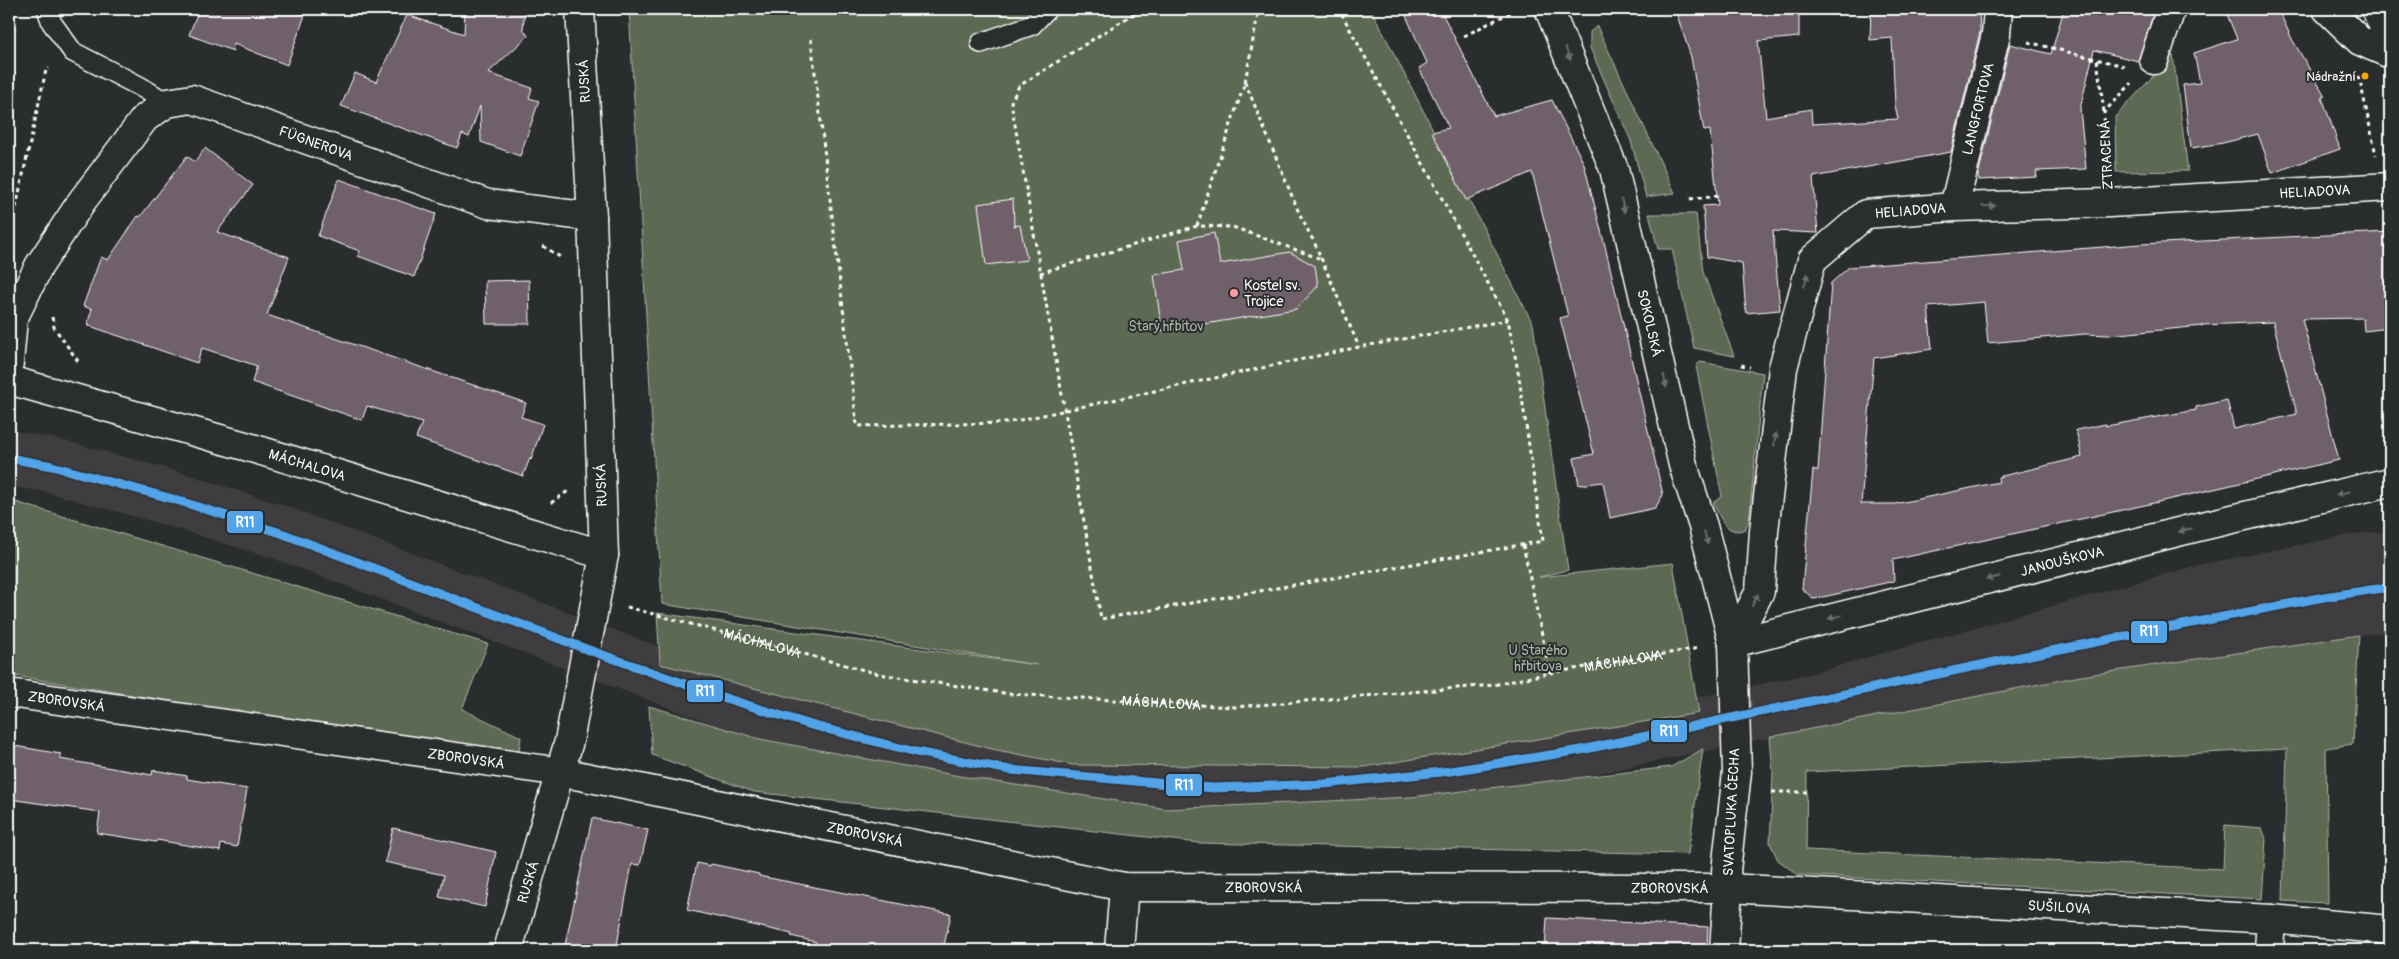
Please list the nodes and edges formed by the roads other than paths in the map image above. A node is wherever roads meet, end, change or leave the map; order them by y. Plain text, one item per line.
1 (47, 9) edge
2 (580, 9) edge
3 (1047, 9) edge
4 (2170, 9) edge
5 (2327, 9) edge
6 (2376, 9) edge
7 (1558, 11) edge
8 (1997, 22) edge
9 (2390, 42) edge
10 (981, 43) dead end
11 (2390, 54) edge
12 (2149, 66) road end
13 (167, 103) junction
14 (2390, 187) edge
15 (1954, 207) junction
16 (592, 217) junction
17 (9, 363) edge
18 (9, 380) edge
19 (2390, 482) edge
20 (604, 555) junction
21 (1733, 643) junction
22 (9, 693) edge
23 (561, 772) junction
24 (1124, 887) junction
25 (1728, 888) junction
26 (2271, 919) junction
27 (2390, 930) edge
28 (508, 950) edge
29 (1119, 950) edge
30 (1724, 950) edge
31 (2269, 950) edge

1 - 13 lane
2 - 16 street, RUSKÁ
3 - 10 lane
4 - 12 street
5 - 11 street
6 - 9 street
7 -> 21 street, SOKOLSKÁ
8 - 15 street, LANGFORTOVA
13 - 16 street, FÜGNEROVA
13 - 17 street, FÜGNEROVA
15 -> 14 street, HELIADOVA
21 -> 15 street, HELIADOVA
16 - 20 street, RUSKÁ
18 - 20 street, MÁCHALOVA
19 -> 21 street, JANOUŠKOVA
20 - 23 street, RUSKÁ
21 - 25 street, SVATOPLUKA ČECHA
22 - 23 street, ZBOROVSKÁ
23 - 24 street, ZBOROVSKÁ
23 - 28 street, RUSKÁ
24 - 25 street, ZBOROVSKÁ
24 - 29 street
25 - 26 street, SUŠILOVA
25 - 30 street, SVATOPLUKA ČECHA
26 - 27 street, SUŠILOVA
26 - 31 street

